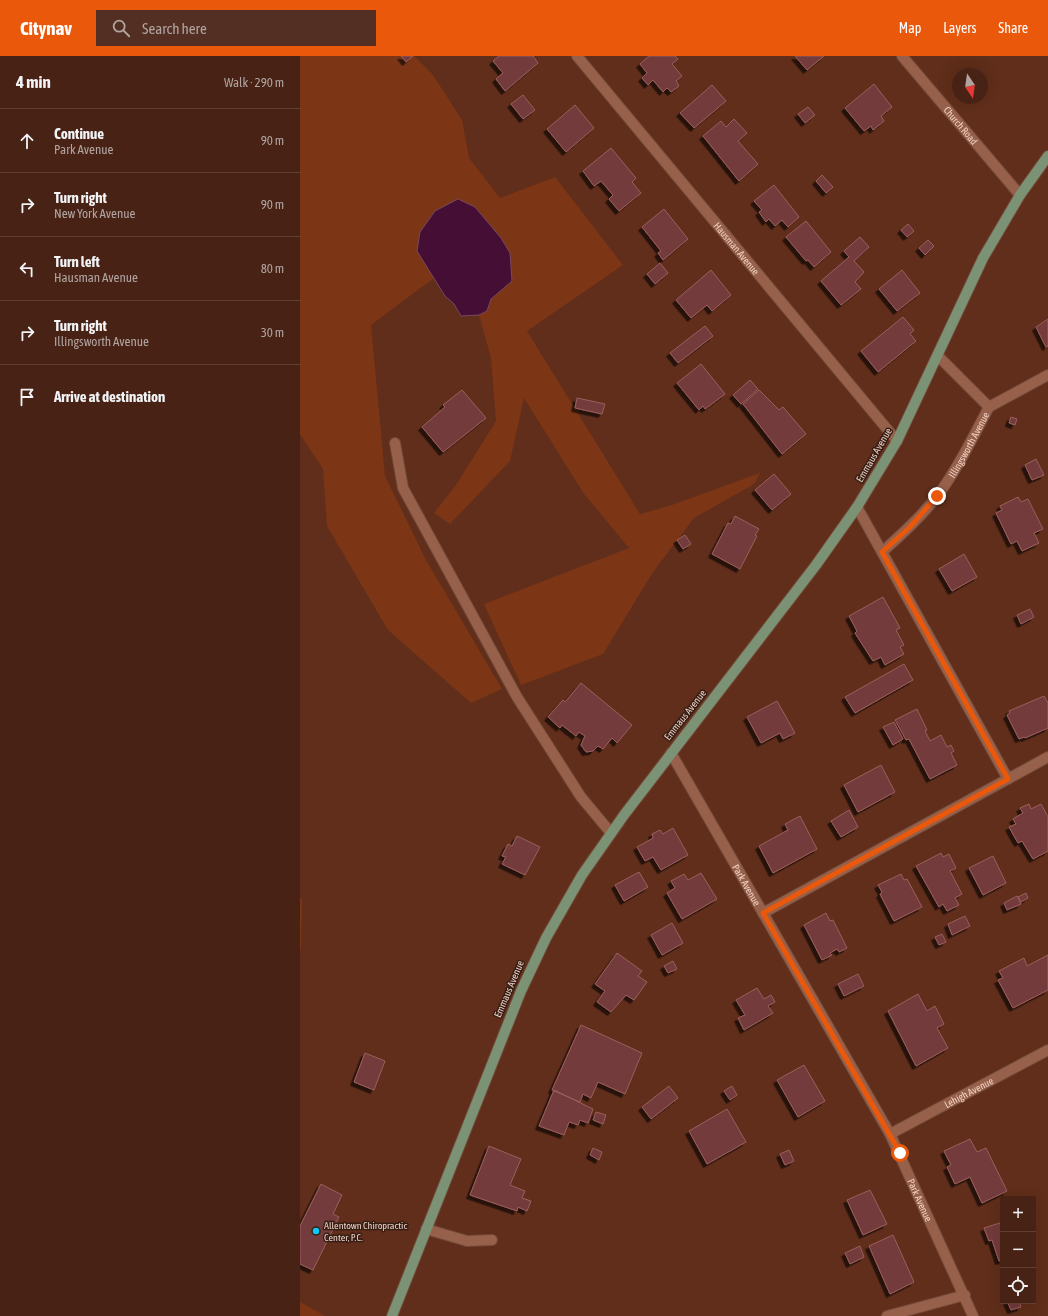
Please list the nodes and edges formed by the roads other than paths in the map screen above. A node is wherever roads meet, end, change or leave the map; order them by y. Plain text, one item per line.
1 (902, 56) edge
2 (580, 57) edge
3 (1048, 156) edge
4 (1020, 195) junction
5 (938, 356) junction
6 (1048, 375) edge
7 (989, 408) junction
8 (897, 441) junction
9 (395, 443) dead end
10 (857, 507) junction
11 (882, 552) junction
12 (671, 753) junction
13 (1048, 757) edge
14 (1008, 779) junction
15 (611, 833) junction
16 (763, 913) junction
17 (1048, 1050) edge
18 (890, 1134) junction
19 (426, 1229) junction
20 (492, 1240) dead end
21 (965, 1295) junction
22 (392, 1316) edge
23 (887, 1316) edge
24 (973, 1316) edge

1 - 4 street, Church Road
2 - 8 street, Hausman Avenue
3 - 4 main road, Emmaus Avenue
4 - 5 main road, Emmaus Avenue
5 - 7 street, Illingsworth Avenue
5 - 8 main road, Emmaus Avenue
6 - 7 street, Illingsworth Avenue
7 - 11 street, Illingsworth Avenue
8 - 10 main road, Emmaus Avenue
9 - 15 street
10 - 11 street
10 - 12 main road, Emmaus Avenue
11 - 14 street
12 - 15 main road, Emmaus Avenue
12 - 16 street, Park Avenue
13 - 14 street
14 - 16 street
15 - 19 main road, Emmaus Avenue
16 - 18 street, Park Avenue
17 - 18 street, Lehigh Avenue
18 - 21 street, Park Avenue
19 - 20 street
19 - 22 main road, Emmaus Avenue
21 - 23 street
21 - 24 street, Park Avenue

